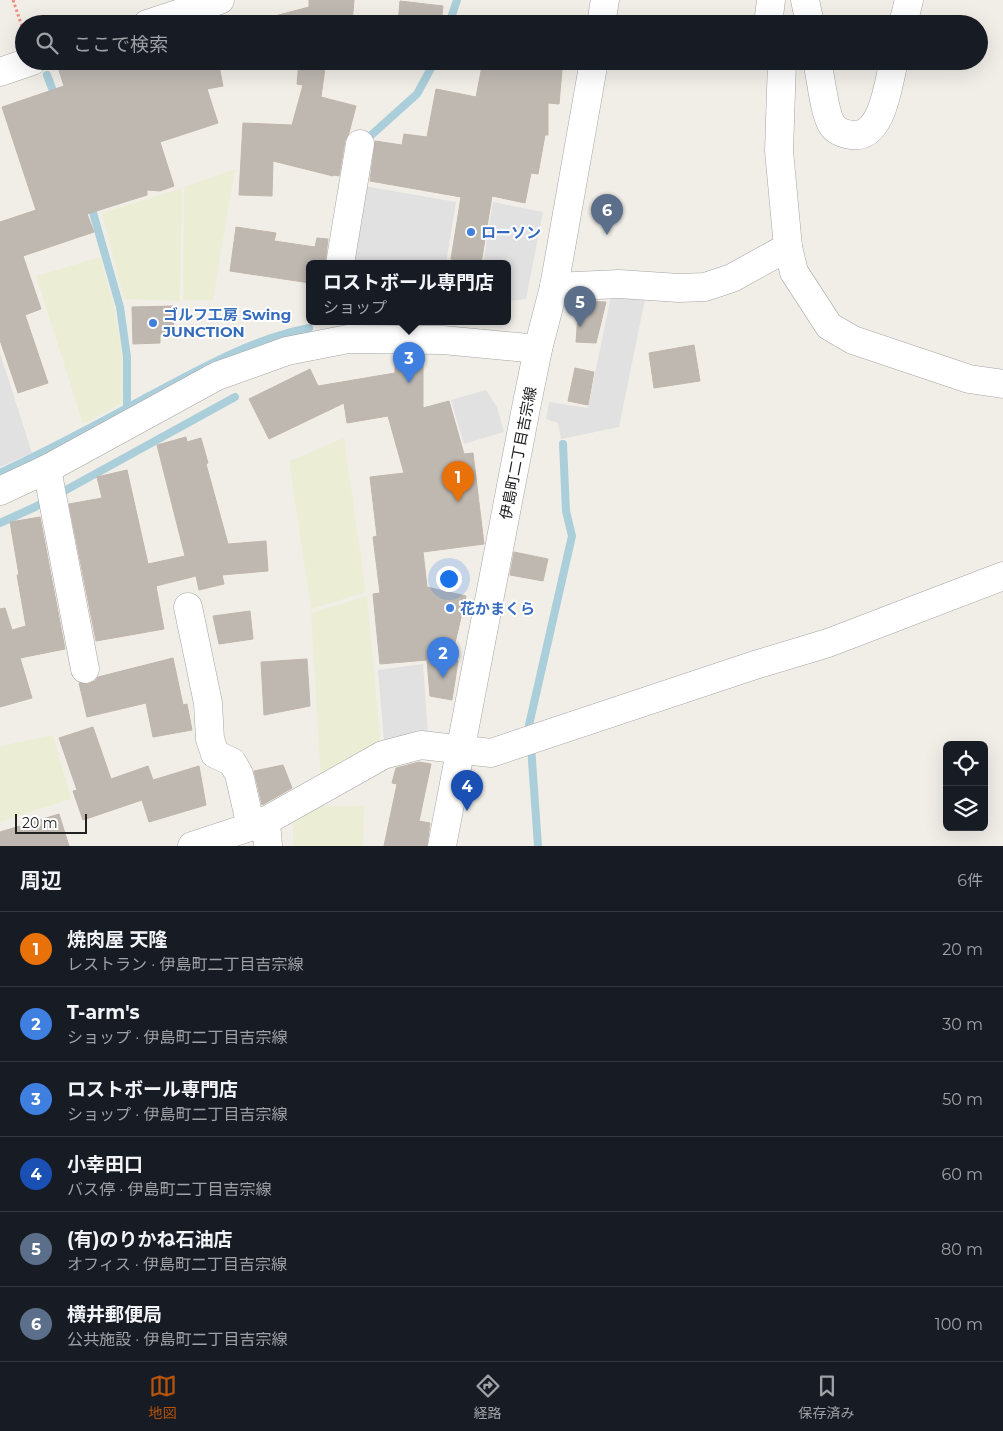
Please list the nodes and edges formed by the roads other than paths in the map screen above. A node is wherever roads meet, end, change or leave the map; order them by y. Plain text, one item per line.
1 (220, 0) edge
2 (605, 0) edge
3 (771, 0) edge
4 (805, 0) edge
5 (909, 0) edge
6 (174, 15) edge
7 (602, 15) edge
8 (769, 15) edge
9 (808, 15) edge
10 (905, 15) edge
11 (15, 67) edge
12 (592, 70) edge
13 (782, 70) edge
14 (819, 70) edge
15 (892, 70) edge
16 (0, 72) edge
17 (360, 144) dead end
18 (788, 247) junction
19 (341, 260) edge
20 (554, 287) junction
21 (329, 332) edge
22 (538, 349) junction
23 (1003, 384) edge
24 (50, 489) junction
25 (0, 491) edge
26 (1003, 576) edge
27 (188, 607) dead end
28 (86, 669) dead end
29 (461, 751) junction
30 (263, 831) edge
31 (192, 846) edge
32 (442, 846) edge

1 - 6 street
2 - 7 street
3 - 8 street
4 - 9 street
5 - 10 street
11 - 16 street
12 - 20 street, 伊島町二丁目吉宗線
13 - 18 street
14 - 15 street
17 - 19 street
18 - 20 street
18 - 23 street
20 - 22 street, 伊島町二丁目吉宗線
21 - 22 street
21 - 24 street
22 - 29 street, 伊島町二丁目吉宗線
24 - 25 street
24 - 28 street
26 - 29 street
27 - 30 street
29 - 30 street
29 - 32 street, 伊島町二丁目吉宗線
30 - 31 street

